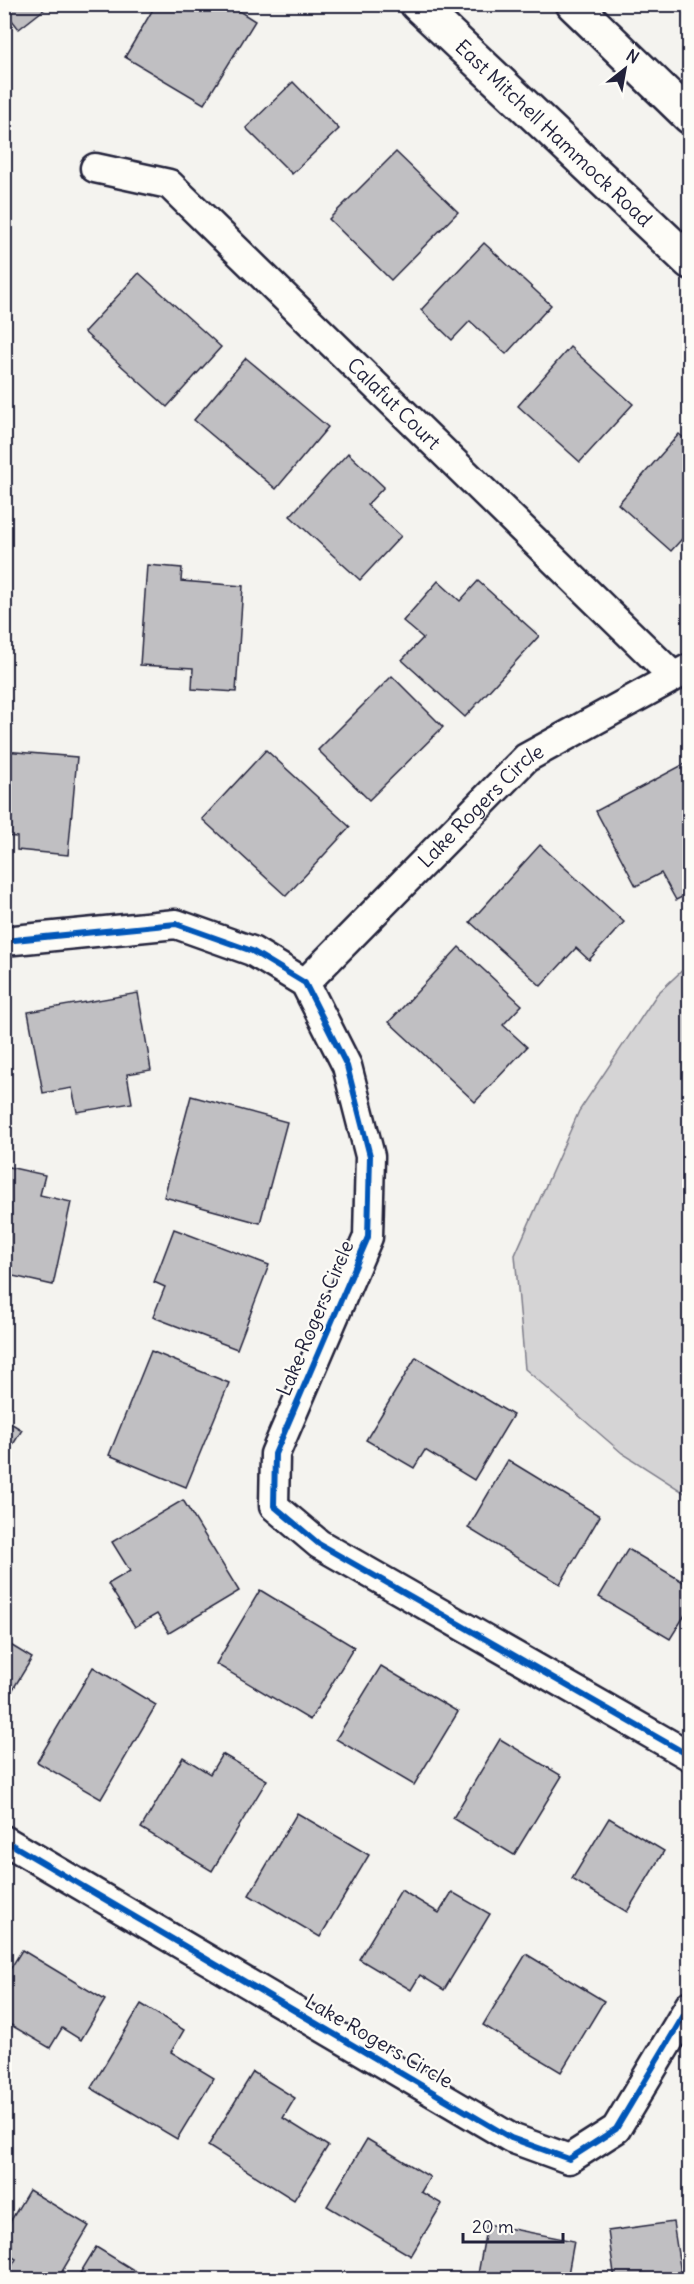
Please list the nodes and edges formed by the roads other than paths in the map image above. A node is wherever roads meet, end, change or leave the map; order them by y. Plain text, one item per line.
1 (417, 4) edge
2 (573, 4) edge
3 (690, 117) edge
4 (95, 168) dead end
5 (690, 262) edge
6 (681, 672) edge
7 (4, 941) edge
8 (305, 983) junction
9 (690, 1756) edge
10 (4, 1840) edge
11 (690, 2006) edge

1 - 5 street, East Mitchell Hammock Road
2 - 3 street
4 - 6 street, Calafut Court
6 - 8 street, Lake Rogers Circle
7 - 8 street
8 - 9 street, Lake Rogers Circle
10 - 11 street, Lake Rogers Circle

